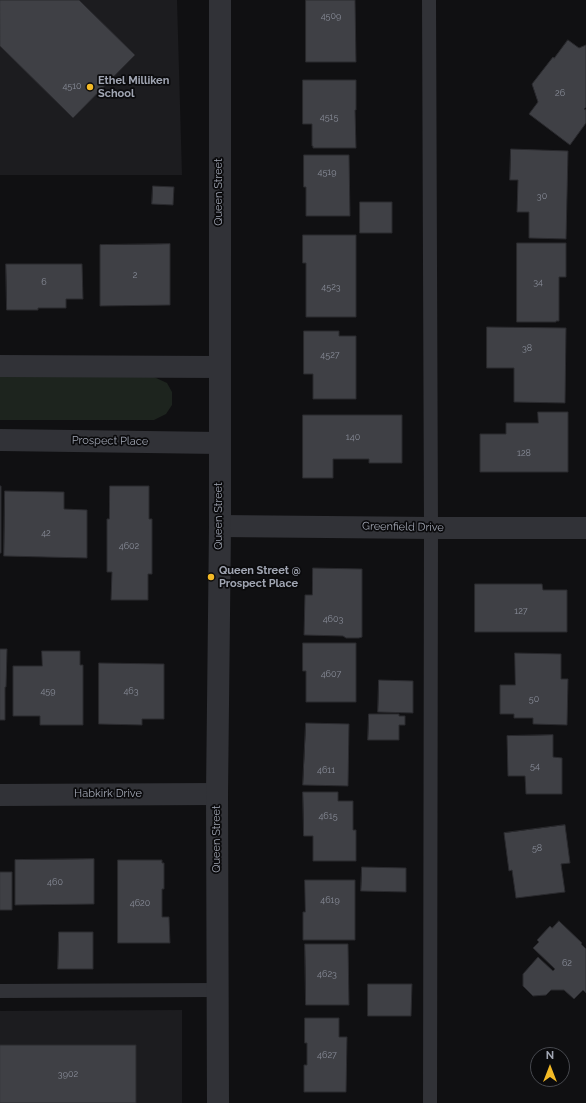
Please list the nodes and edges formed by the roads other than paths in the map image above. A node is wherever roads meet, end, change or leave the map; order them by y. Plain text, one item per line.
1 (220, 0) edge
2 (429, 0) edge
3 (0, 366) edge
4 (219, 367) junction
5 (0, 440) edge
6 (219, 443) junction
7 (220, 526) junction
8 (431, 528) junction
9 (586, 528) edge
10 (217, 794) junction
11 (0, 795) edge
12 (218, 990) junction
13 (0, 991) edge
14 (218, 1103) edge
15 (430, 1103) edge

1 - 4 street, Queen Street
2 - 8 lane
3 - 4 street
4 - 6 street, Queen Street
5 - 6 street, Prospect Place
6 - 7 street, Queen Street
7 - 8 street, Greenfield Drive
7 - 10 street, Queen Street
8 - 9 street, Greenfield Drive
8 - 15 lane
10 - 11 street, Habkirk Drive
10 - 12 street, Queen Street
12 - 13 lane
12 - 14 street, Queen Street

